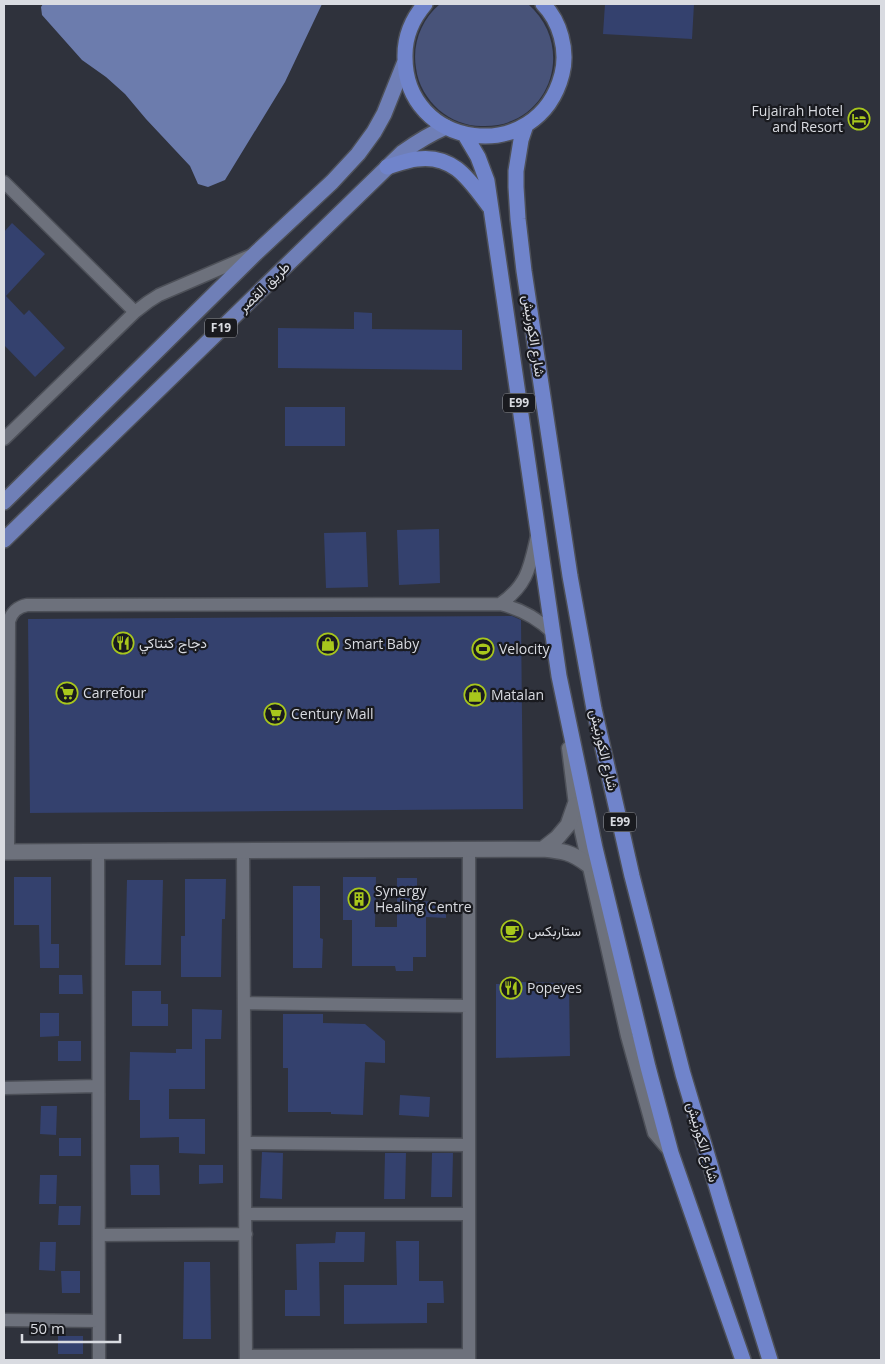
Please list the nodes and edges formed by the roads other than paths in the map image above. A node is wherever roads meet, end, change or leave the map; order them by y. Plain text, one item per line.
1 (426, 4) edge
2 (543, 4) edge
3 (404, 64) junction
4 (526, 125) junction
5 (446, 127) junction
6 (465, 135) junction
7 (387, 167) junction
8 (4, 182) edge
9 (491, 208) junction
10 (256, 253) junction
11 (135, 312) junction
12 (4, 439) edge
13 (4, 502) edge
14 (537, 533) junction
15 (4, 540) edge
16 (500, 604) junction
17 (552, 632) junction
18 (559, 676) junction
19 (575, 805) junction
20 (543, 849) junction
21 (469, 850) junction
22 (243, 851) junction
23 (6, 852) edge
24 (98, 852) junction
25 (587, 864) junction
26 (244, 1002) junction
27 (469, 1006) junction
28 (98, 1086) junction
29 (4, 1088) edge
30 (245, 1143) junction
31 (469, 1145) junction
32 (671, 1153) junction
33 (245, 1214) junction
34 (469, 1214) junction
35 (246, 1234) junction
36 (99, 1235) junction
37 (4, 1320) edge
38 (99, 1320) junction
39 (246, 1358) edge
40 (469, 1358) edge
41 (99, 1360) edge
42 (743, 1360) edge
43 (770, 1360) edge

1 - 3 highway
2 - 4 highway
3 - 5 highway
3 - 10 main road, F19
4 - 6 highway
4 - 43 highway, شارع الكورنيش / E99
5 - 6 highway
5 - 7 main road, طريق القصر / F19
6 - 9 highway, شارع الكورنيش / E99
7 - 9 highway
7 - 15 main road, طريق القصر / F19
8 - 11 street
9 - 14 highway, شارع الكورنيش / E99
10 - 11 street
10 - 13 main road, F19
11 - 12 street
14 - 16 street
14 - 17 highway, شارع الكورنيش / E99
16 - 17 street
16 - 23 street
17 - 18 highway, شارع الكورنيش / E99
18 - 19 street
18 - 32 highway, شارع الكورنيش / E99
19 - 20 street
19 - 25 street
20 - 21 street
20 - 25 street
21 - 22 street
21 - 27 street
22 - 24 street
22 - 26 street
23 - 24 street
24 - 28 street
25 - 32 street
26 - 27 street
26 - 30 street
27 - 31 street
28 - 29 street
28 - 36 street
30 - 31 street
30 - 33 street
31 - 34 street
32 - 42 highway, شارع الكورنيش / E99
33 - 34 street
33 - 35 street
34 - 40 street
35 - 36 street
35 - 39 street
36 - 38 street
37 - 38 street
38 - 41 street
39 - 40 street

